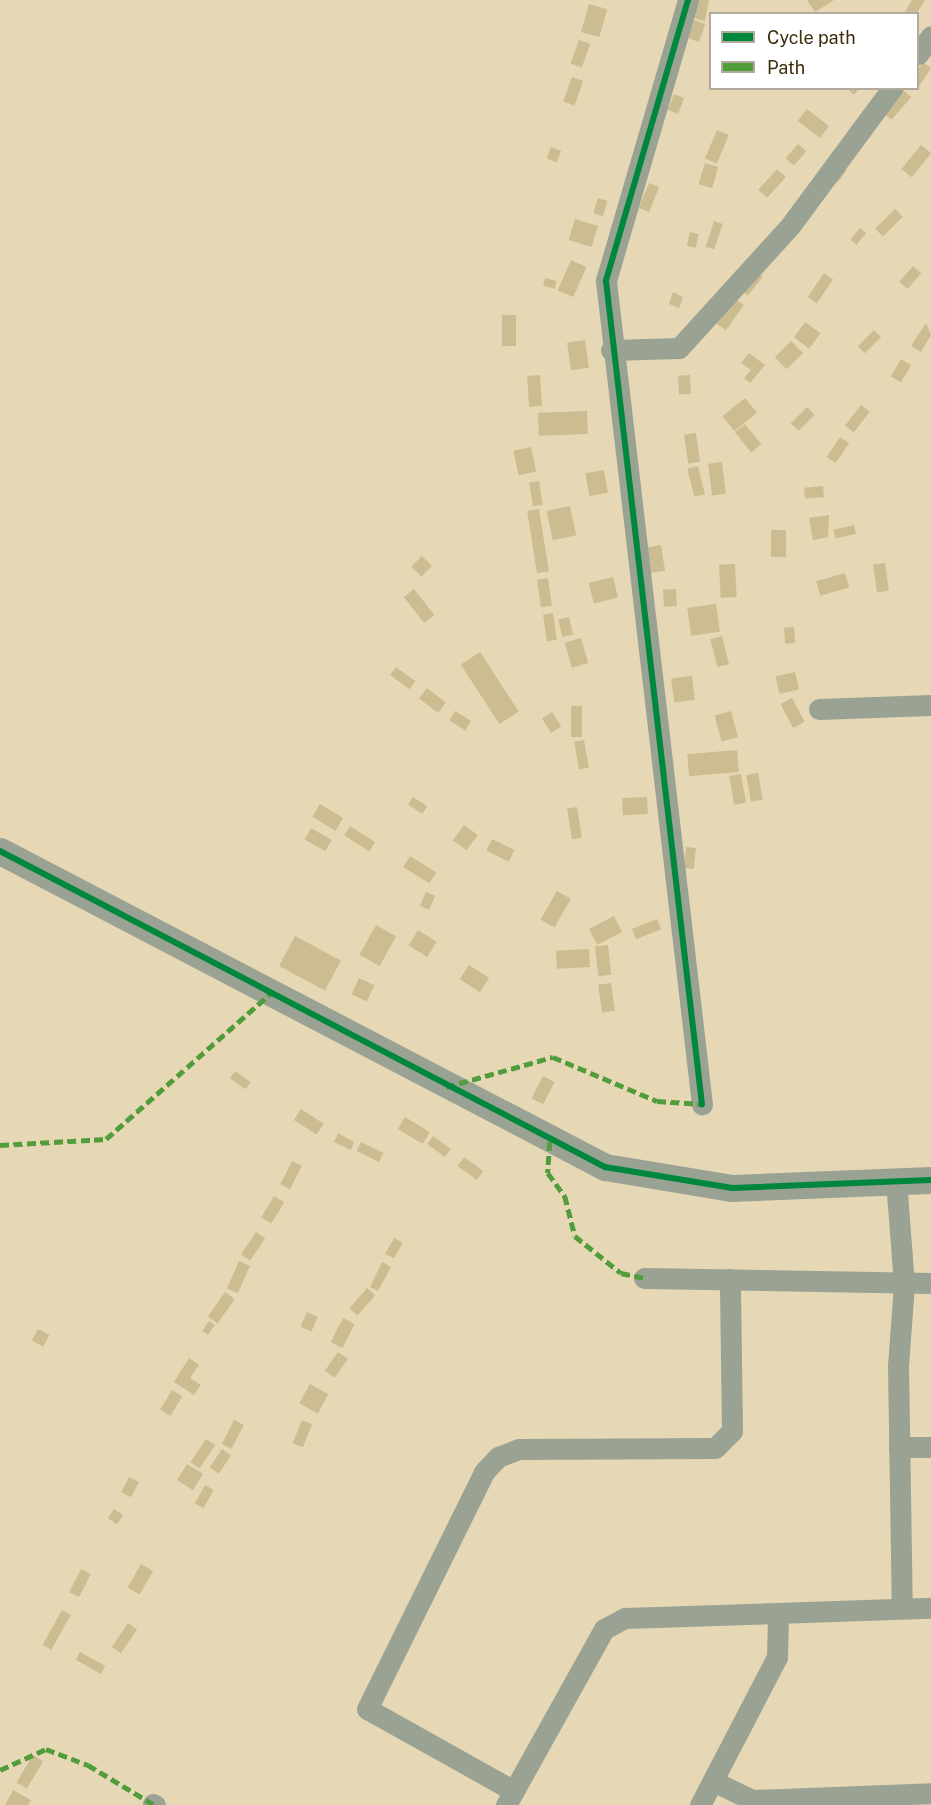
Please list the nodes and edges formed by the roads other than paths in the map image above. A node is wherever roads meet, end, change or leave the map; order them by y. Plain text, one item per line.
1 (688, 0) edge
2 (931, 36) edge
3 (919, 53) edge
4 (891, 90) edge
5 (611, 350) junction
6 (931, 705) edge
7 (819, 709) dead end
8 (0, 850) edge
9 (702, 1104) dead end
10 (896, 1180) junction
11 (931, 1180) edge
12 (644, 1278) dead end
13 (730, 1280) junction
14 (931, 1283) edge
15 (904, 1284) junction
16 (899, 1447) junction
17 (931, 1447) edge
18 (902, 1607) junction
19 (931, 1608) edge
20 (778, 1615) junction
21 (715, 1782) junction
22 (931, 1793) edge
23 (509, 1798) edge
24 (700, 1805) edge

1 - 5 street
2 - 3 street
4 - 5 street
5 - 9 street
6 - 7 street
8 - 10 street
10 - 11 street
10 - 15 street
12 - 13 street
13 - 15 street
13 - 23 street
14 - 15 street
15 - 16 street
16 - 17 street
16 - 18 street
18 - 19 street
18 - 20 street
20 - 21 street
20 - 23 street
21 - 22 street
21 - 24 street

